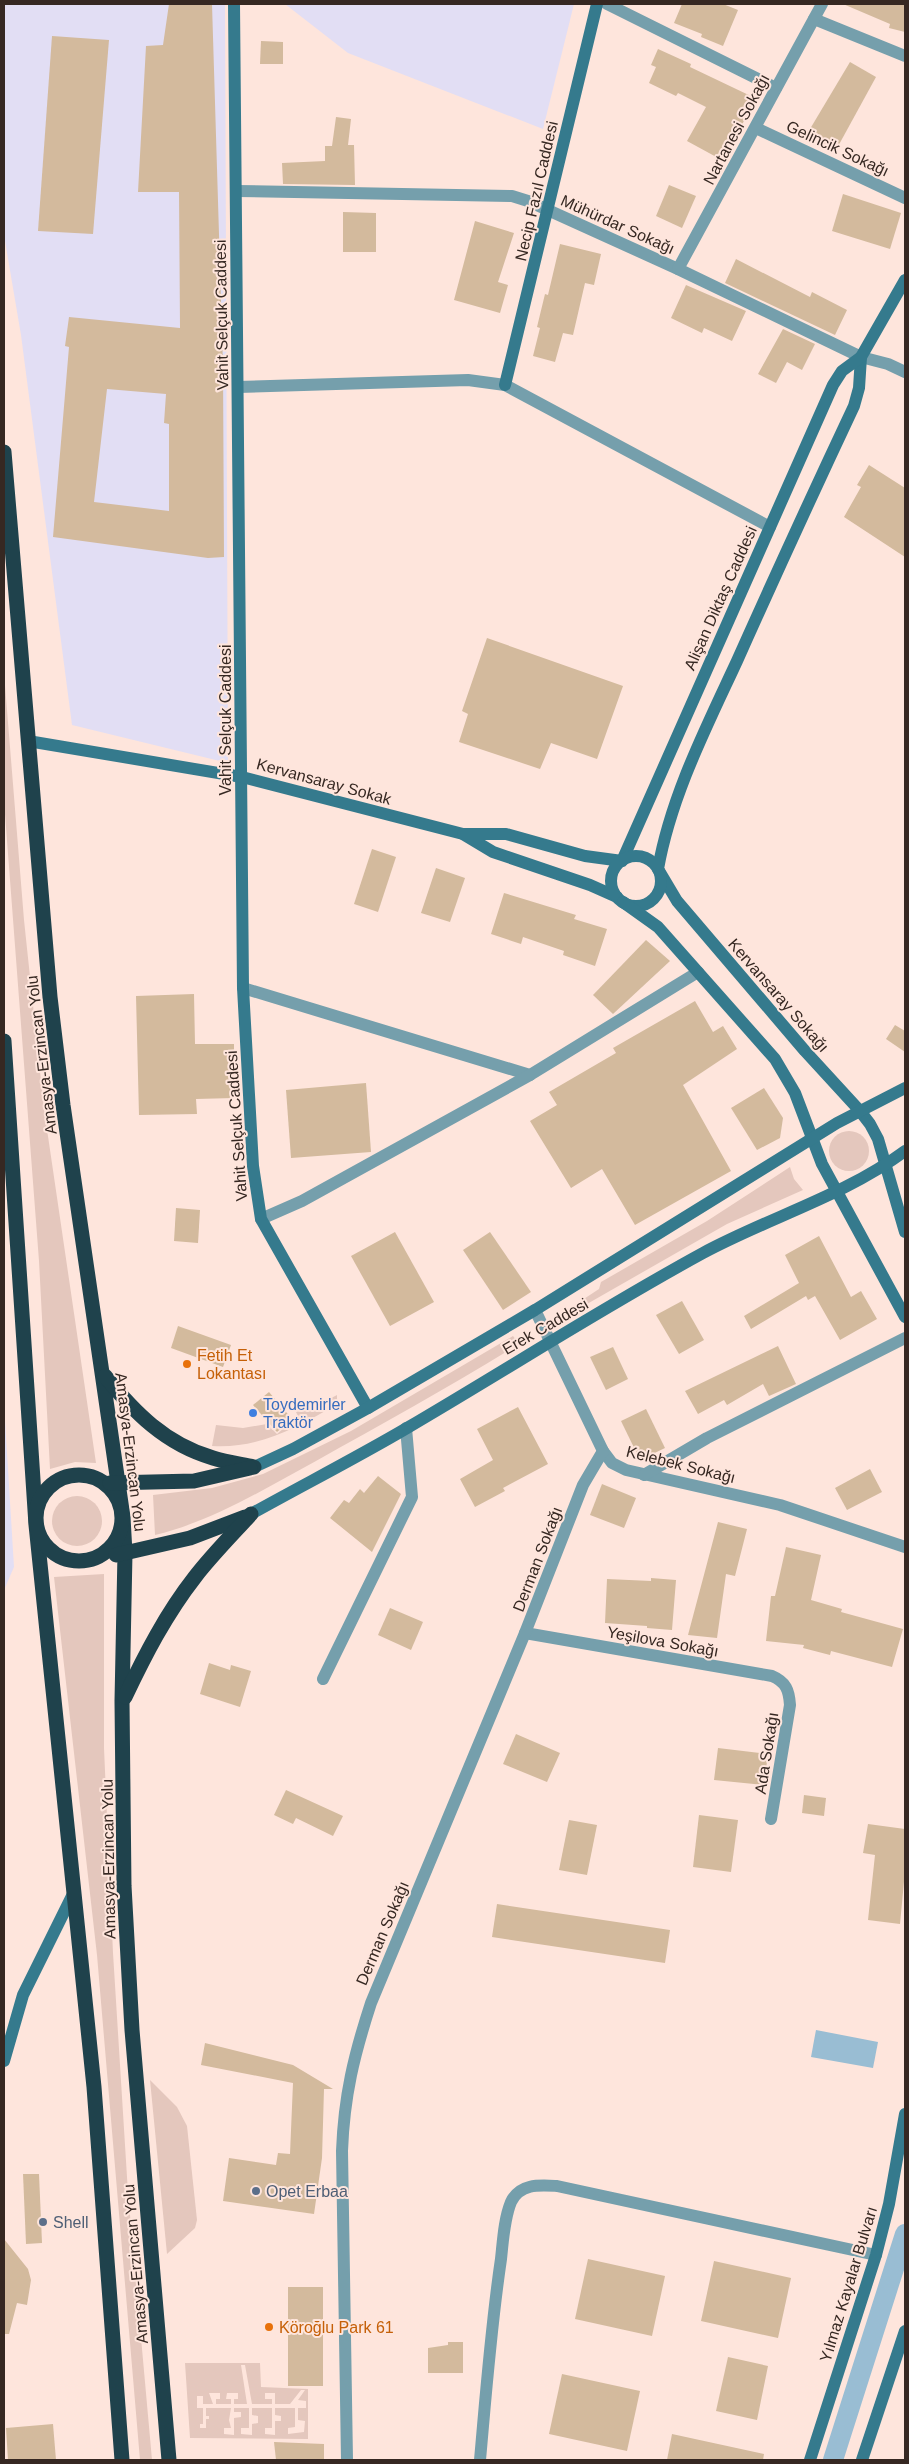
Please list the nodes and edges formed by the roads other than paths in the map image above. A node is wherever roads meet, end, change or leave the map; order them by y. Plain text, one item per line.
1 (234, 4) edge
2 (597, 4) edge
3 (607, 4) edge
4 (822, 4) edge
5 (814, 19) junction
6 (905, 56) edge
7 (776, 88) junction
8 (756, 128) junction
9 (236, 191) junction
10 (905, 198) edge
11 (548, 211) junction
12 (678, 269) junction
13 (905, 280) edge
14 (862, 357) junction
15 (905, 372) edge
16 (505, 385) junction
17 (238, 387) junction
18 (4, 452) edge
19 (770, 527) junction
20 (28, 741) junction
21 (242, 777) junction
22 (463, 834) junction
23 (622, 861) junction
24 (658, 869) junction
25 (620, 900) junction
26 (698, 972) junction
27 (243, 988) junction
28 (4, 1040) edge
29 (530, 1075) junction
30 (905, 1088) edge
31 (860, 1111) junction
32 (837, 1123) junction
33 (811, 1139) junction
34 (878, 1139) junction
35 (905, 1151) edge
36 (822, 1164) junction
37 (886, 1165) junction
38 (862, 1180) junction
39 (837, 1192) junction
40 (261, 1219) junction
41 (905, 1232) edge
42 (535, 1310) junction
43 (905, 1317) edge
44 (905, 1338) edge
45 (549, 1341) junction
46 (104, 1374) junction
47 (368, 1408) junction
48 (406, 1428) junction
49 (602, 1451) junction
50 (254, 1467) junction
51 (644, 1475) junction
52 (112, 1484) junction
53 (251, 1514) junction
54 (123, 1517) junction
55 (36, 1525) junction
56 (905, 1547) edge
57 (125, 1553) junction
58 (90, 1560) junction
59 (525, 1633) junction
60 (323, 1679) dead end
61 (789, 1691) joint
62 (122, 1701) junction
63 (771, 1819) dead end
64 (74, 1892) junction
65 (4, 2061) edge
66 (905, 2114) edge
67 (876, 2255) junction
68 (905, 2330) edge
69 (122, 2460) edge
70 (169, 2460) edge
71 (346, 2460) edge
72 (480, 2460) edge
73 (810, 2460) edge
74 (862, 2460) edge

1 - 9 street, Vahit Selçuk Caddesi
2 - 11 street, Necip Fazıl Caddesi
3 - 7 street
4 - 5 street, Nartanesi Sokağı
5 - 6 street
5 - 7 street, Nartanesi Sokağı
7 - 8 street, Nartanesi Sokağı
8 - 10 street, Gelincik Sokağı
8 - 12 street, Nartanesi Sokağı
9 - 11 street, Mühürdar Sokağı
9 - 17 street, Vahit Selçuk Caddesi
11 - 12 street, Mühürdar Sokağı
11 - 16 street, Necip Fazıl Caddesi
12 - 14 street, Mühürdar Sokağı
13 - 14 street, Alişan Diktaş Caddesi
14 - 15 street, Mühürdar Sokağı
14 - 19 street, Alişan Diktaş Caddesi
14 - 24 street, Alişan Diktaş Caddesi
16 - 17 street
16 - 19 street
17 - 21 street, Vahit Selçuk Caddesi
18 - 20 highway, Amasya-Erzincan Yolu
19 - 23 street, Alişan Diktaş Caddesi
20 - 21 street, Kervansaray Sokak
20 - 46 highway, Amasya-Erzincan Yolu
21 - 22 street, Kervansaray Sokak
21 - 27 street, Vahit Selçuk Caddesi
22 - 23 street, Kervansaray Sokak
22 - 25 street, Kervansaray Sokak
23 - 24 street, Kervansaray Sokağı
23 - 25 street
24 - 25 street
24 - 31 street, Kervansaray Sokağı
25 - 26 street
26 - 29 street
26 - 33 street
27 - 29 street
27 - 40 street, Vahit Selçuk Caddesi
28 - 55 highway, Amasya-Erzincan Yolu
29 - 40 street
30 - 31 street, Erek Caddesi
31 - 32 street, Erek Caddesi
31 - 34 street, Kervansaray Sokağı
32 - 33 street, Erek Caddesi
32 - 34 street
32 - 36 street, Erek Caddesi
33 - 36 street
33 - 42 street, Erek Caddesi
34 - 37 street, Kervansaray Sokağı
34 - 38 street, Erek Caddesi
35 - 37 street, Erek Caddesi
36 - 38 street
36 - 39 street
37 - 38 street, Erek Caddesi
37 - 41 street, Kervansaray Sokağı
38 - 39 street, Erek Caddesi
39 - 43 street
39 - 45 street, Erek Caddesi
40 - 47 street, Vahit Selçuk Caddesi
42 - 45 street, Kelebek Sokağı
42 - 47 street, Erek Caddesi
44 - 51 street
45 - 48 street, Erek Caddesi
45 - 49 street, Kelebek Sokağı
46 - 50 highway
46 - 52 highway, Amasya-Erzincan Yolu
47 - 50 street, Erek Caddesi
48 - 53 street, Erek Caddesi
48 - 60 street
49 - 51 street, Kelebek Sokağı
49 - 59 street, Derman Sokağı
50 - 52 highway
51 - 56 street, Kelebek Sokağı
52 - 54 highway
52 - 55 highway
53 - 57 highway
53 - 62 highway
54 - 57 highway, Amasya-Erzincan Yolu
54 - 58 highway
55 - 58 highway
55 - 64 highway, Amasya-Erzincan Yolu
57 - 58 highway
57 - 62 highway, Amasya-Erzincan Yolu
59 - 61 street, Yeşilova Sokağı
59 - 71 street, Derman Sokağı
61 - 63 street, Ada Sokağı
62 - 70 highway, Amasya-Erzincan Yolu
64 - 65 street
64 - 69 highway, Amasya-Erzincan Yolu
66 - 67 street, Yılmaz Kayalar Bulvarı
67 - 72 street
67 - 73 street, Yılmaz Kayalar Bulvarı
68 - 74 street

